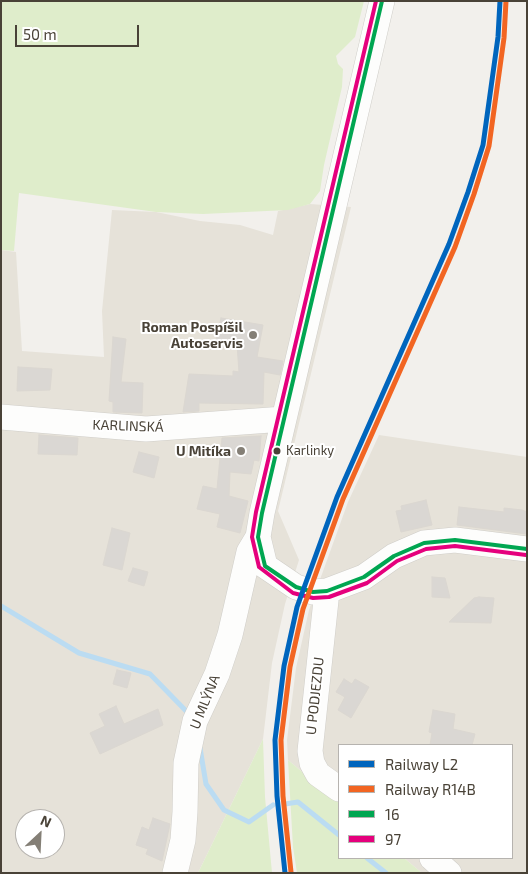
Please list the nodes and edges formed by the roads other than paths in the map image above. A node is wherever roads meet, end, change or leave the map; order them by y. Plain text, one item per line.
1 (382, 1) edge
2 (1, 417) edge
3 (284, 420) junction
4 (258, 537) junction
5 (527, 549) edge
6 (328, 591) junction
7 (338, 788) edge
8 (433, 859) edge
9 (175, 873) edge
10 (449, 873) edge

1 - 3 street
2 - 3 street, KARLINSKÁ
3 - 4 street
4 - 6 street
4 - 9 street, U MLÝNA
5 - 6 street
6 - 7 street, U PODJEZDU
8 - 10 street

